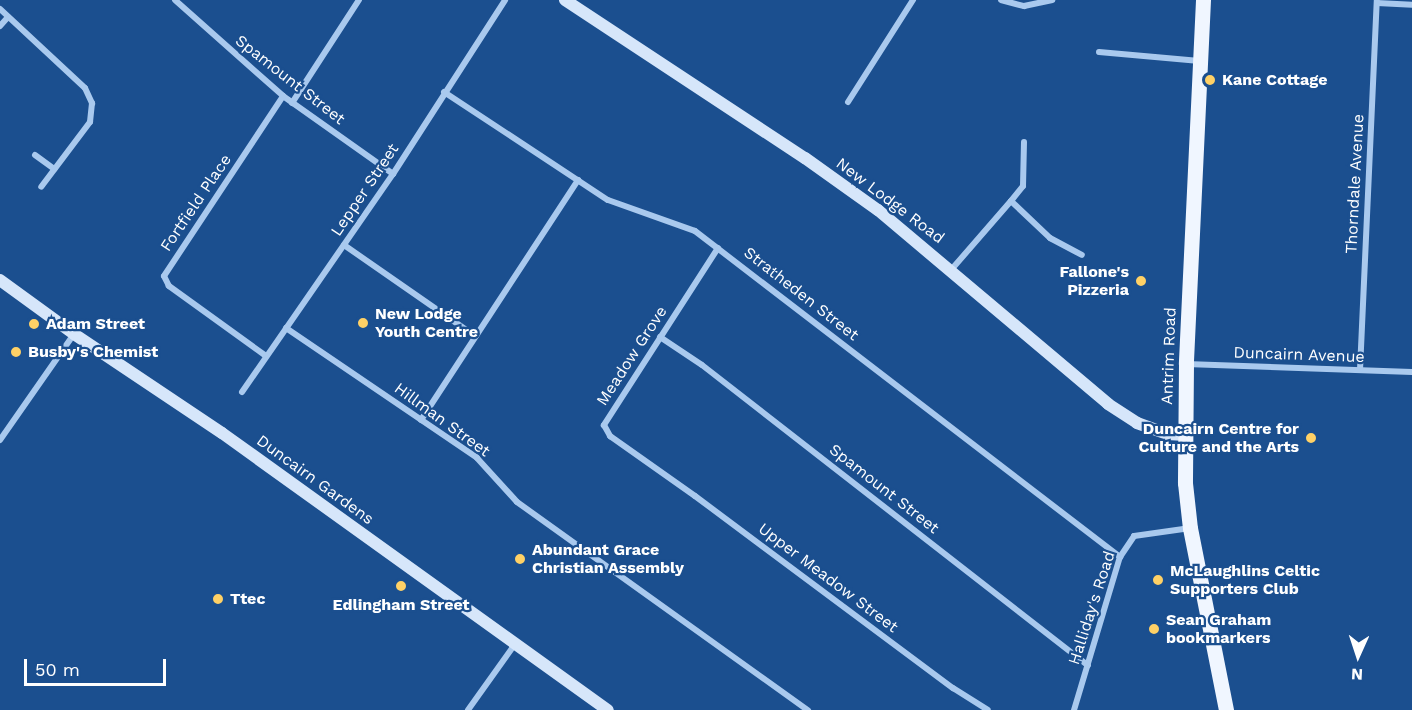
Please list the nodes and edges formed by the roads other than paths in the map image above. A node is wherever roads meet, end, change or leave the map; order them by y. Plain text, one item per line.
1 (175, 0) edge
2 (359, 0) edge
3 (505, 0) edge
4 (565, 0) edge
5 (913, 0) edge
6 (1000, 0) edge
7 (1052, 0) edge
8 (1203, 0) edge
9 (1377, 2) edge
10 (1412, 5) edge
11 (0, 9) edge
12 (8, 17) junction
13 (0, 26) edge
14 (1099, 52) dead end
15 (1201, 61) junction
16 (444, 92) junction
17 (283, 96) junction
18 (848, 102) dead end
19 (292, 103) junction
20 (1024, 142) dead end
21 (35, 156) dead end
22 (54, 169) junction
23 (393, 174) junction
24 (578, 180) junction
25 (41, 187) dead end
26 (1011, 201) junction
27 (344, 245) junction
28 (718, 248) junction
29 (1083, 255) dead end
30 (951, 270) junction
31 (0, 280) edge
32 (286, 328) junction
33 (74, 334) junction
34 (475, 336) junction
35 (660, 337) junction
36 (266, 356) junction
37 (1186, 364) junction
38 (1360, 370) junction
39 (1412, 372) edge
40 (242, 392) dead end
41 (421, 420) junction
42 (1185, 435) junction
43 (0, 440) edge
44 (652, 467) joint
45 (1190, 528) junction
46 (1119, 557) junction
47 (515, 644) junction
48 (1088, 666) junction
49 (468, 710) edge
50 (608, 710) edge
51 (808, 710) edge
52 (988, 710) edge
53 (1074, 710) edge
54 (1226, 710) edge

1 - 17 street, Spamount Street
2 - 19 street
3 - 16 street, Lepper Street
4 - 30 street, New Lodge Road
5 - 18 street
6 - 7 street
8 - 15 main road, Antrim Road
9 - 10 street
9 - 38 street, Thorndale Avenue
11 - 12 street
12 - 13 street
12 - 22 street
14 - 15 street
15 - 37 main road, Antrim Road
16 - 23 street, Lepper Street
16 - 24 street, Stratheden Street
17 - 19 street, Spamount Street
17 - 36 street, Fortfield Place
19 - 23 street, Spamount Street
20 - 26 street
21 - 22 street
22 - 25 street
23 - 27 street, Lepper Street
24 - 28 street, Stratheden Street
24 - 34 street
26 - 29 street
26 - 30 street
27 - 32 street, Lepper Street
27 - 34 street
28 - 35 street, Meadow Grove
28 - 46 street, Stratheden Street
30 - 42 street, New Lodge Road
31 - 33 street, Duncairn Gardens
32 - 36 street, Lepper Street
32 - 41 street, Hillman Street
33 - 43 street
33 - 47 street, Duncairn Gardens
34 - 41 street
35 - 44 street, Meadow Grove
35 - 48 street, Spamount Street
36 - 40 street, Lepper Street
37 - 38 street, Duncairn Avenue
37 - 42 main road, Antrim Road
38 - 39 street, Duncairn Avenue
41 - 51 street, Hillman Street
42 - 45 main road, Antrim Road
44 - 52 street, Upper Meadow Street
45 - 46 street, Halliday's Road
45 - 54 main road, Antrim Road
46 - 48 street, Halliday's Road
47 - 49 street
47 - 50 street, Duncairn Gardens
48 - 53 street, Halliday's Road

